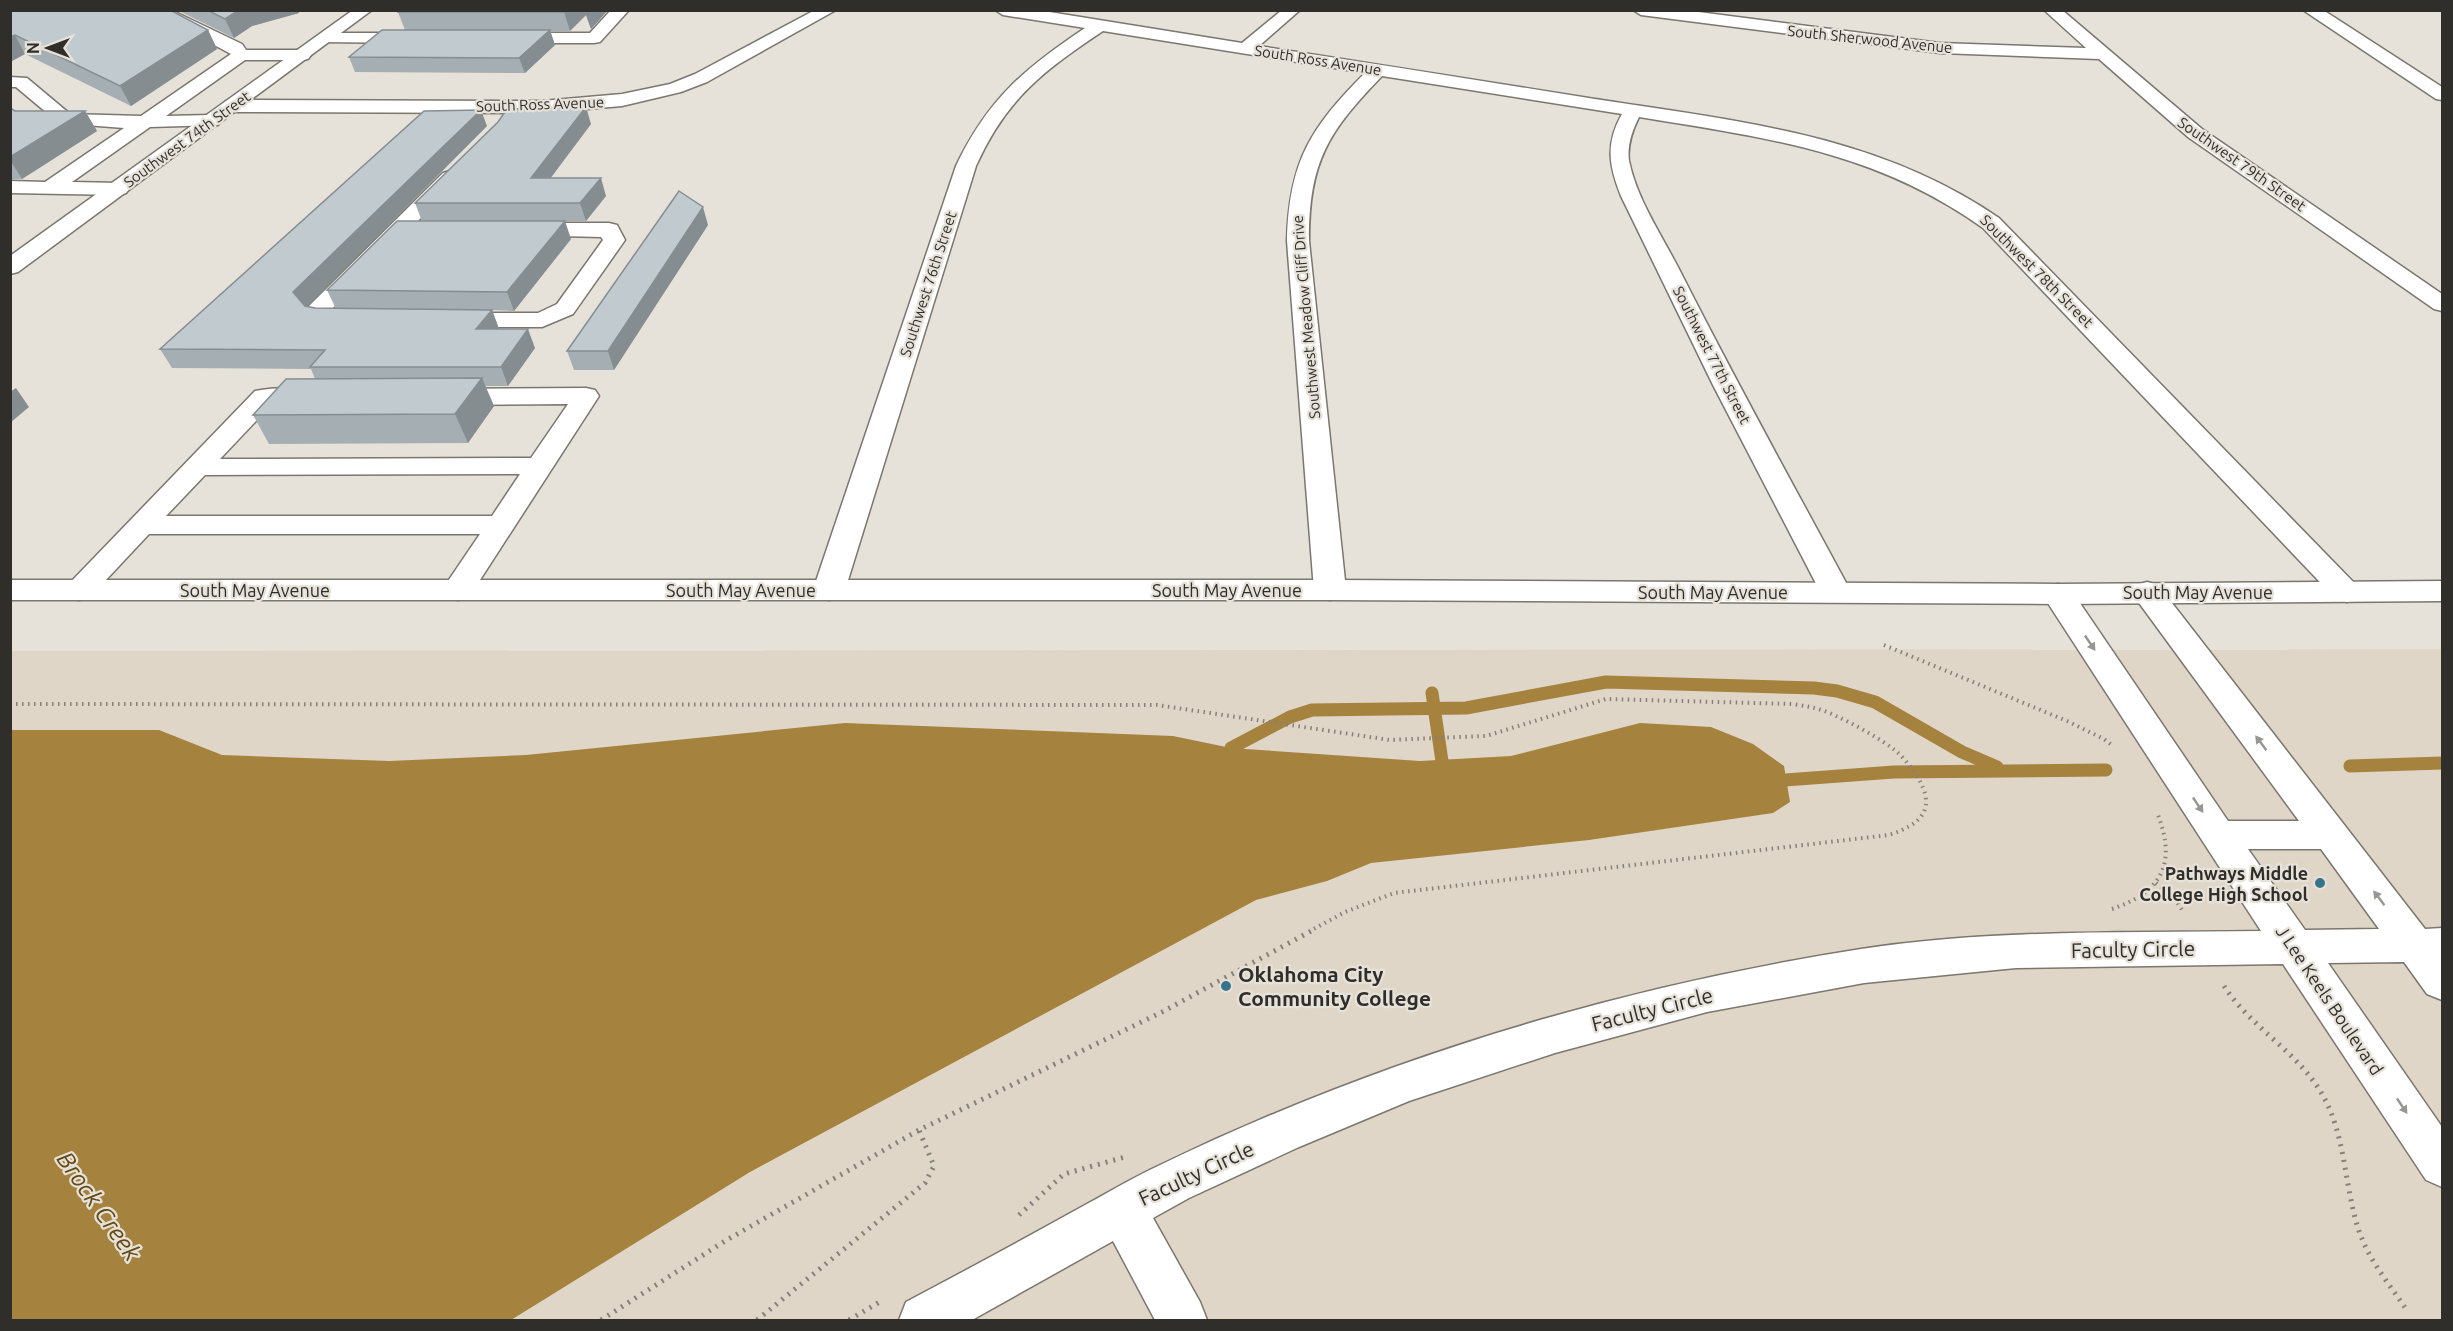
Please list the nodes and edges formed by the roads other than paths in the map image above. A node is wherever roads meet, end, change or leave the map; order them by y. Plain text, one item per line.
1 (157, 10) edge
2 (364, 10) edge
3 (621, 10) edge
4 (828, 10) edge
5 (1002, 10) edge
6 (1292, 10) edge
7 (1641, 10) edge
8 (2052, 10) edge
9 (2311, 10) edge
10 (1100, 26) junction
11 (326, 38) junction
12 (430, 38) edge
13 (489, 38) edge
14 (1245, 49) junction
15 (2101, 54) junction
16 (241, 55) junction
17 (302, 55) junction
18 (1378, 70) junction
19 (10, 82) edge
20 (2442, 95) edge
21 (232, 106) junction
22 (1633, 112) junction
23 (145, 121) junction
24 (212, 122) junction
25 (462, 165) edge
26 (10, 188) edge
27 (50, 188) junction
28 (119, 189) junction
29 (397, 230) junction
30 (433, 230) edge
31 (503, 230) edge
32 (10, 267) edge
33 (2442, 304) edge
34 (378, 320) edge
35 (425, 320) edge
36 (336, 397) edge
37 (419, 397) edge
38 (540, 466) junction
39 (196, 467) junction
40 (142, 525) junction
41 (501, 525) junction
42 (10, 590) edge
43 (79, 590) junction
44 (458, 590) junction
45 (829, 590) junction
46 (1330, 590) junction
47 (2442, 591) edge
48 (1835, 592) junction
49 (2147, 592) junction
50 (2347, 592) junction
51 (2058, 594) junction
52 (2331, 835) junction
53 (2218, 836) junction
54 (2428, 945) edge
55 (2292, 946) junction
56 (2442, 982) edge
57 (2442, 1165) edge
58 (1122, 1209) junction
59 (924, 1320) edge
60 (1182, 1320) edge

1 - 16 street
2 - 11 street, Southwest 74th Street
3 - 13 street
4 - 21 street, South Ross Avenue
5 - 10 street, South Ross Avenue
6 - 14 street
7 - 15 street, South Sherwood Avenue
8 - 15 street, Southwest 79th Street
9 - 20 street
10 - 14 street, South Ross Avenue
10 - 45 street, Southwest 76th Street
11 - 12 street
11 - 17 street, Southwest 74th Street
14 - 18 street, South Ross Avenue
15 - 33 street, Southwest 79th Street
16 - 17 street
16 - 23 street
17 - 21 street, Southwest 74th Street
18 - 22 street, South Ross Avenue
18 - 46 street, Southwest Meadow Cliff Drive
19 - 23 street
21 - 24 street, Southwest 74th Street
22 - 48 street, Southwest 77th Street
22 - 50 street, Southwest 78th Street
23 - 24 street
23 - 27 street
24 - 28 street, Southwest 74th Street
25 - 29 street
26 - 27 street
27 - 28 street
28 - 32 street, Southwest 74th Street
29 - 30 street
29 - 34 street
31 - 35 street
36 - 39 street
37 - 38 street
38 - 39 street
38 - 41 street
39 - 40 street
40 - 41 street
40 - 43 street
41 - 44 street
42 - 43 street, South May Avenue
43 - 44 street, South May Avenue
44 - 45 street, South May Avenue
45 - 46 street, South May Avenue
46 - 48 street, South May Avenue
47 - 50 street, South May Avenue
48 - 51 street, South May Avenue
49 - 50 street, South May Avenue
49 - 51 street, South May Avenue
52 -> 49 street
51 -> 53 street, J Lee Keels Boulevard
52 - 53 street
54 -> 52 street
53 - 55 street, J Lee Keels Boulevard
54 - 55 street, Faculty Circle
54 - 56 street
55 -> 57 street, J Lee Keels Boulevard
55 - 58 street, Faculty Circle
58 - 59 street, Faculty Circle
58 - 60 street

